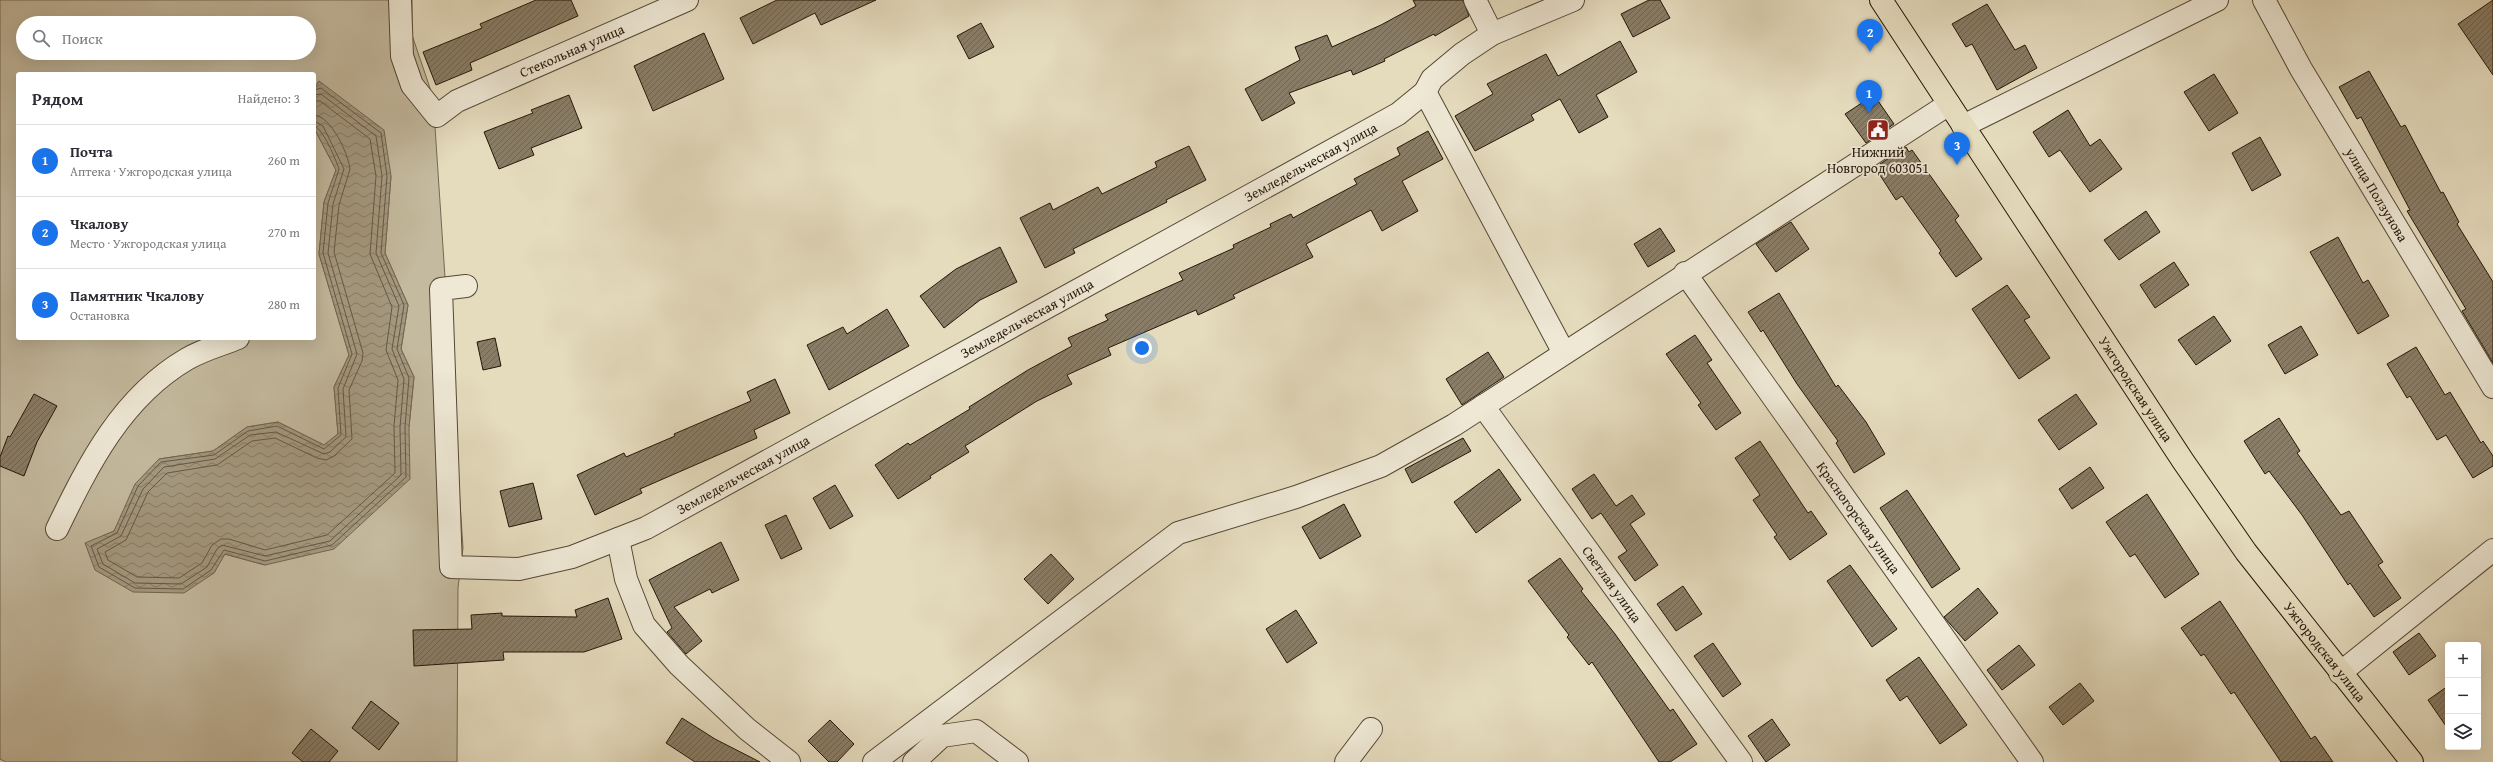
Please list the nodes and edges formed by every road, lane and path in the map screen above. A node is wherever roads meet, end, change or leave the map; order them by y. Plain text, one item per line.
1 (400, 0) edge
2 (687, 0) edge
3 (1475, 0) edge
4 (1573, 0) edge
5 (1881, 0) edge
6 (2217, 0) edge
7 (2264, 0) edge
8 (1492, 34) junction
9 (1425, 92) junction
10 (1949, 104) junction
11 (1963, 126) junction
12 (1685, 274) junction
13 (466, 286) dead end
14 (233, 340) edge
15 (1564, 353) junction
16 (2493, 387) edge
17 (1483, 406) junction
18 (57, 529) dead end
19 (618, 539) junction
20 (2493, 550) edge
21 (2340, 673) junction
22 (1371, 729) dead end
23 (788, 762) edge
24 (874, 762) edge
25 (914, 762) edge
26 (1017, 762) edge
27 (1346, 762) edge
28 (1742, 762) edge
29 (2032, 762) edge
30 (2412, 762) edge

1 - 2 street, Стекольная улица
3 - 8 street
4 - 8 street, Земледельческая улица
5 - 10 main road, Ужгородская улица
6 - 11 street
7 - 16 street, улица Ползунова
8 - 9 street, Земледельческая улица
9 - 15 street
9 - 19 street, Земледельческая улица
10 - 11 main road, Ужгородская улица
10 - 12 street
11 - 21 main road, Ужгородская улица
12 - 15 street
12 - 29 street, Красногорская улица
13 - 19 street, Земледельческая улица
14 - 18 street
15 - 17 street
17 - 24 street
17 - 28 street, Светлая улица
19 - 23 street
20 - 21 street
21 - 30 main road, Ужгородская улица
22 - 27 street
25 - 26 street

